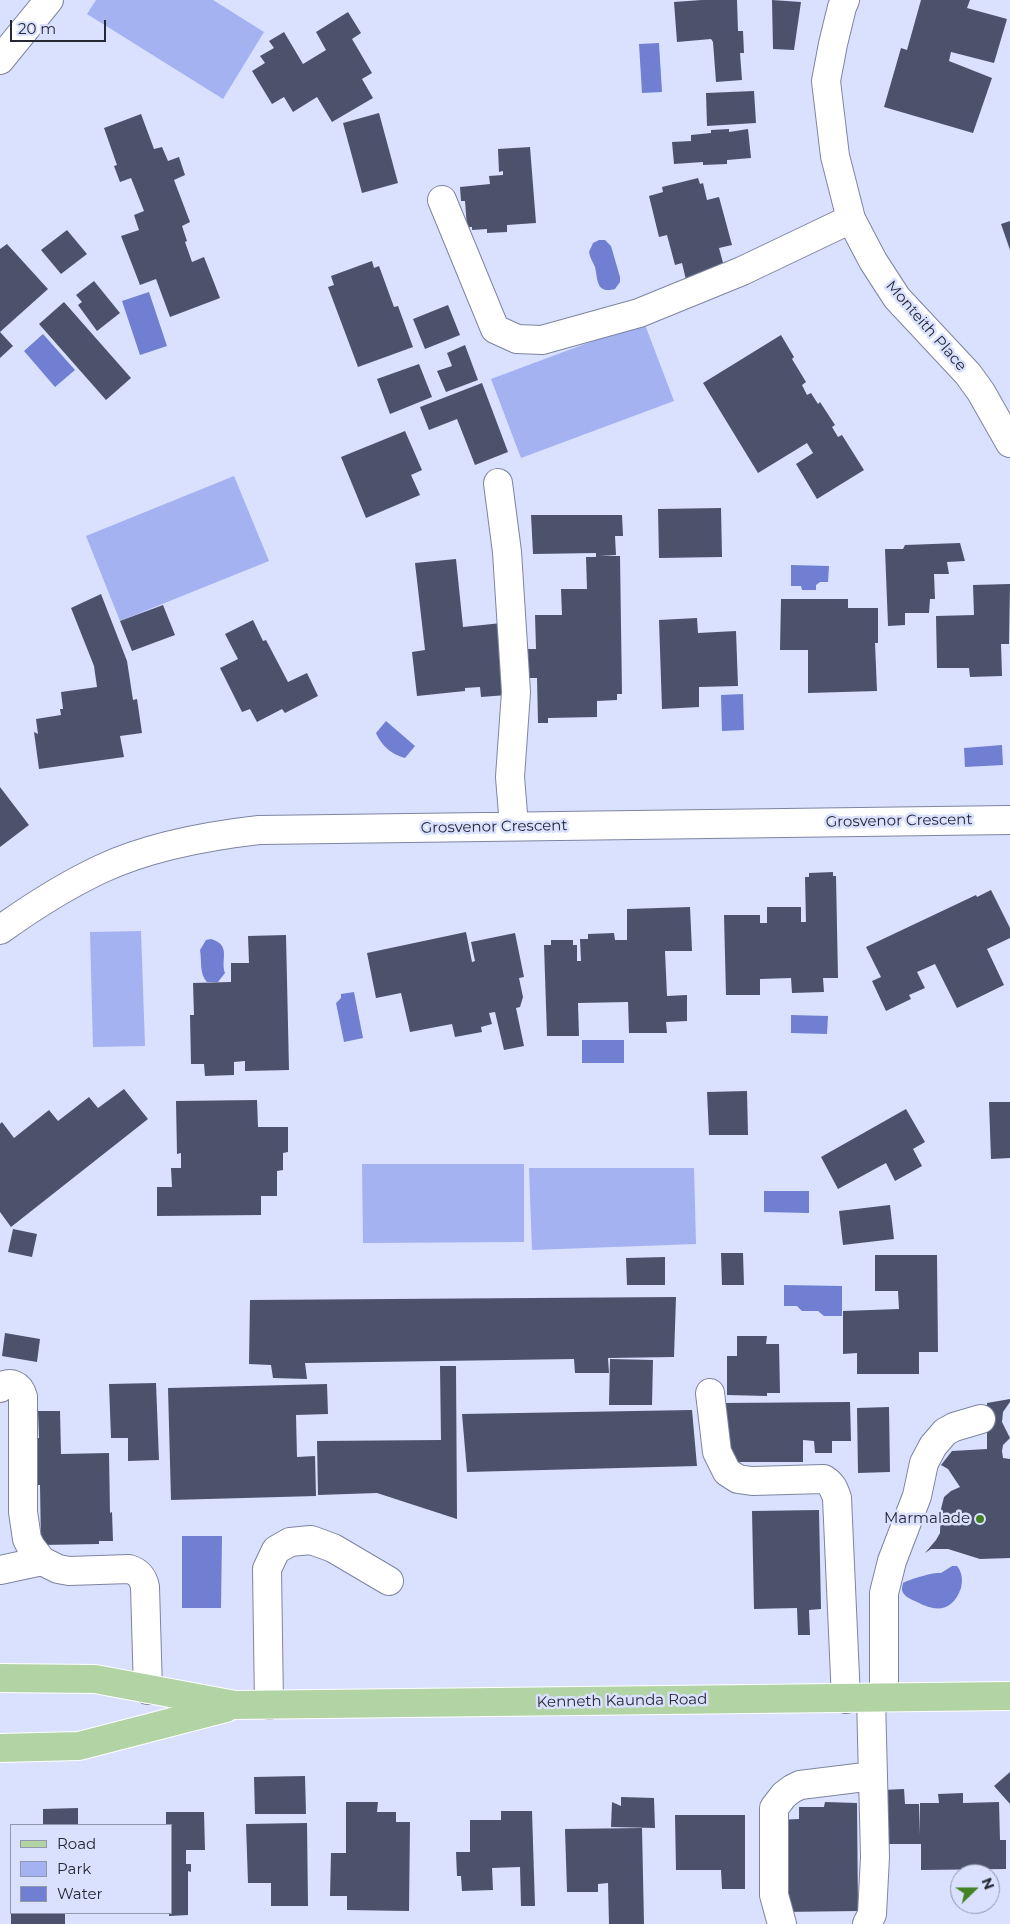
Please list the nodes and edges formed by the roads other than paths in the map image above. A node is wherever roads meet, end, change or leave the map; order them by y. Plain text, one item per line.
1 (49, 0) edge
2 (845, 0) edge
3 (0, 60) edge
4 (442, 200) dead end
5 (851, 219) junction
6 (1010, 443) edge
7 (498, 484) dead end
8 (1010, 820) edge
9 (514, 826) junction
10 (0, 930) edge
11 (0, 1388) edge
12 (710, 1393) dead end
13 (981, 1419) dead end
14 (42, 1561) junction
15 (0, 1570) edge
16 (389, 1581) dead end
17 (0, 1678) edge
18 (148, 1690) junction
19 (1010, 1696) edge
20 (867, 1698) junction
21 (235, 1705) junction
22 (269, 1705) junction
23 (0, 1748) edge
24 (873, 1776) junction
25 (782, 1924) edge
26 (867, 1924) edge

1 - 3 street
2 - 5 street, Monteith Place
4 - 5 street
5 - 6 street, Monteith Place
7 - 9 street
8 - 9 street, Grosvenor Crescent
9 - 10 street, Grosvenor Crescent
11 - 14 street
12 - 20 street
13 - 20 street
14 - 15 street
14 - 18 street
16 - 22 street
17 - 18 main road, Kenneth Kaunda Road
18 - 21 main road, Kenneth Kaunda Road
19 - 20 main road, Kenneth Kaunda Road
20 - 22 main road, Kenneth Kaunda Road
20 - 24 street
21 - 22 main road, Kenneth Kaunda Road
21 - 23 main road, Kenneth Kaunda Road
24 - 25 street
24 - 26 street

